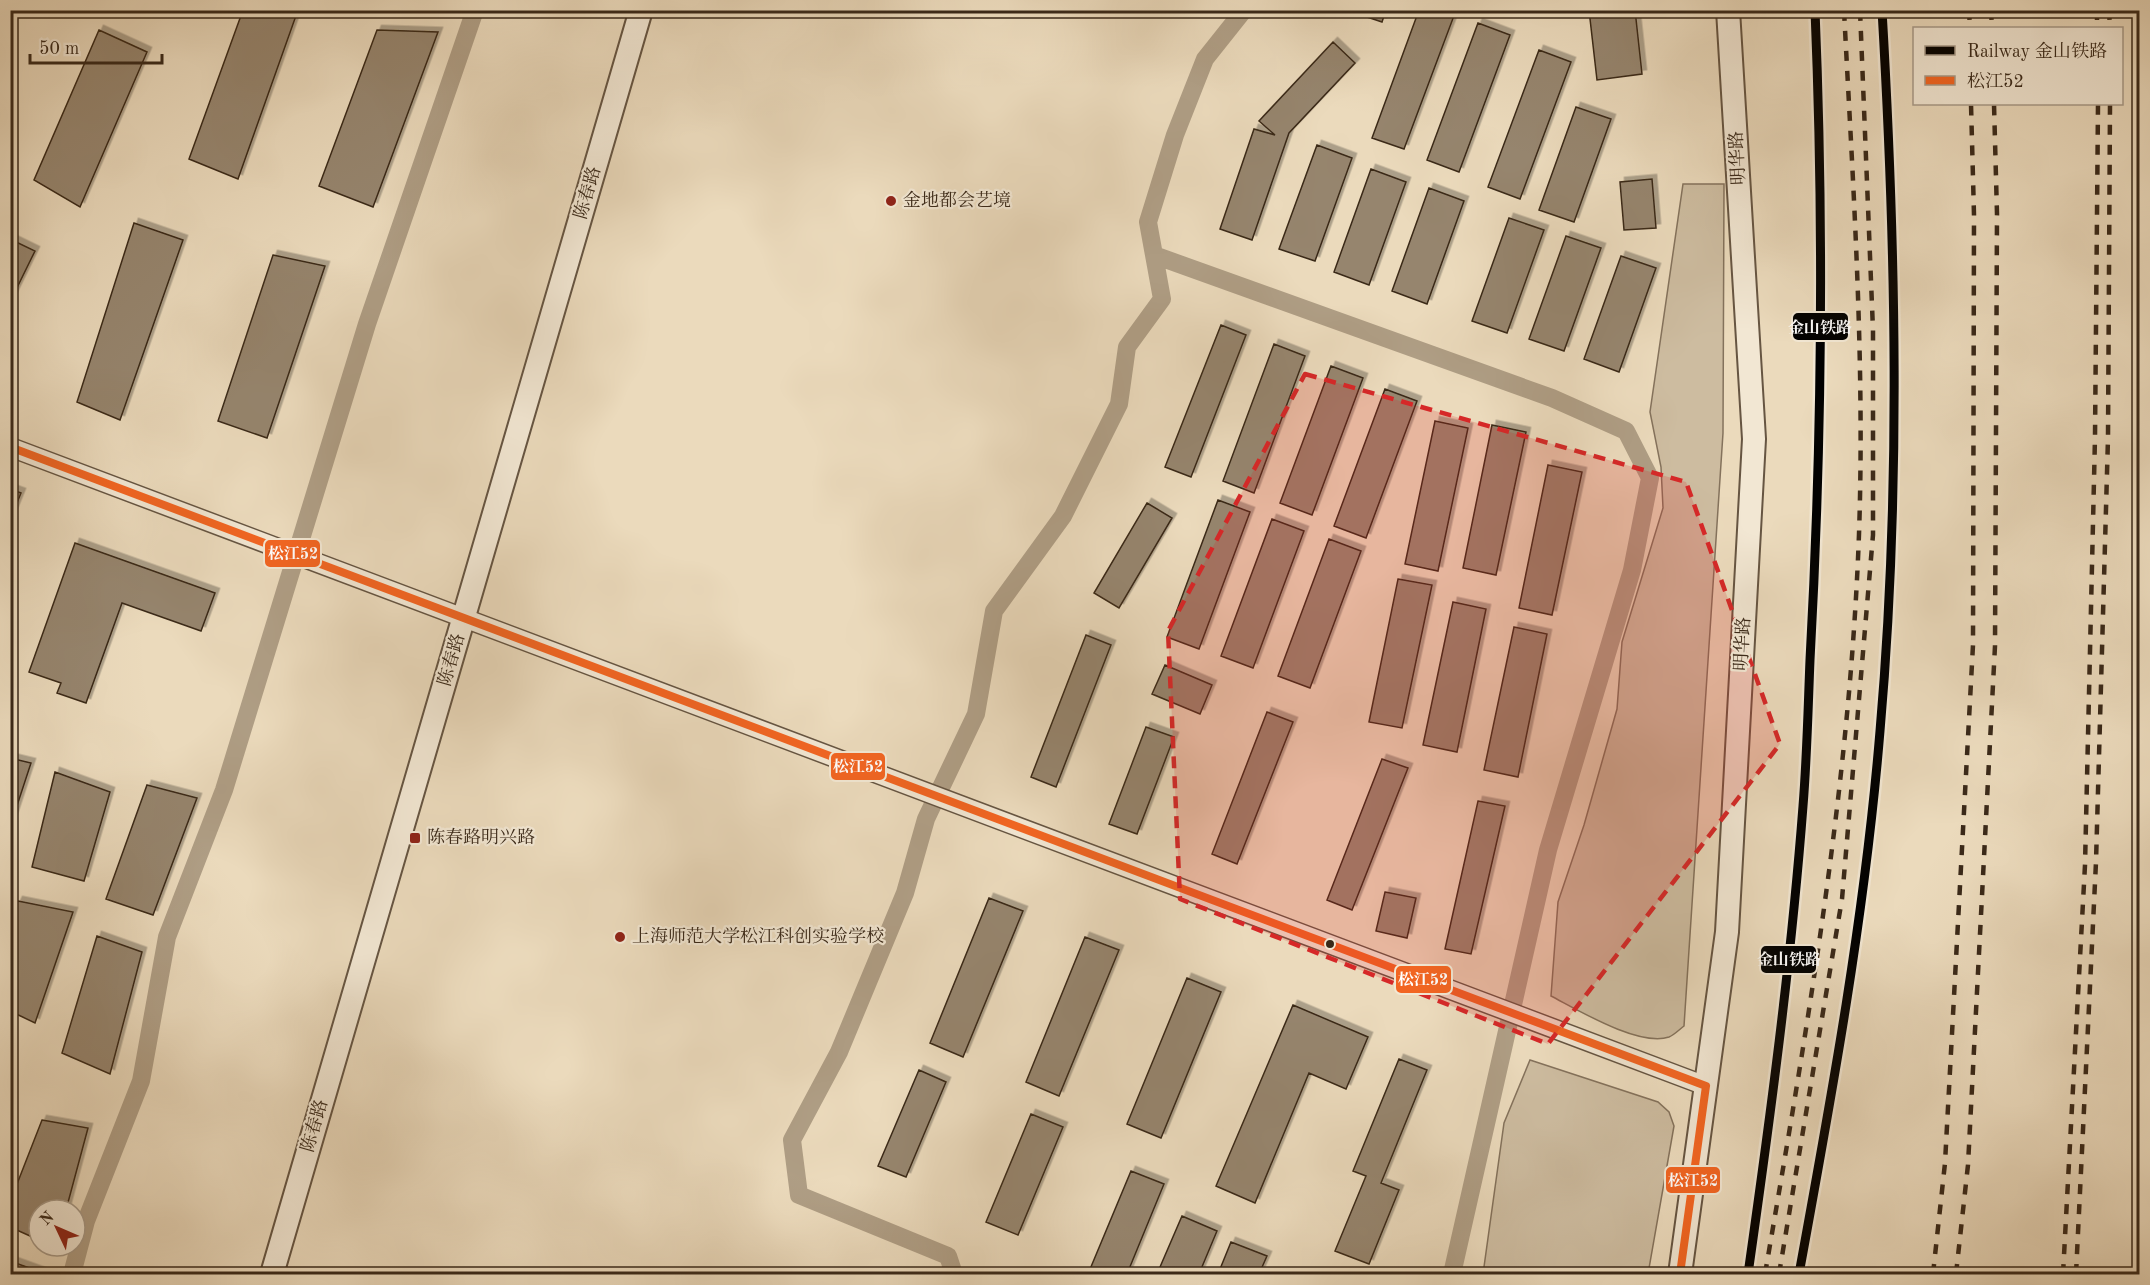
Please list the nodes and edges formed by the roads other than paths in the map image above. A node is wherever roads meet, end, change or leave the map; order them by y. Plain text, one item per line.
1 (641, 10) edge
2 (1728, 10) edge
3 (10, 447) edge
4 (464, 617) junction
5 (1706, 1086) junction
6 (272, 1275) edge
7 (1680, 1275) edge

1 - 4 street, 陈春路
2 - 5 street, 明华路
3 - 4 street
4 - 5 street
4 - 6 street, 陈春路
5 - 7 street, 明华路

